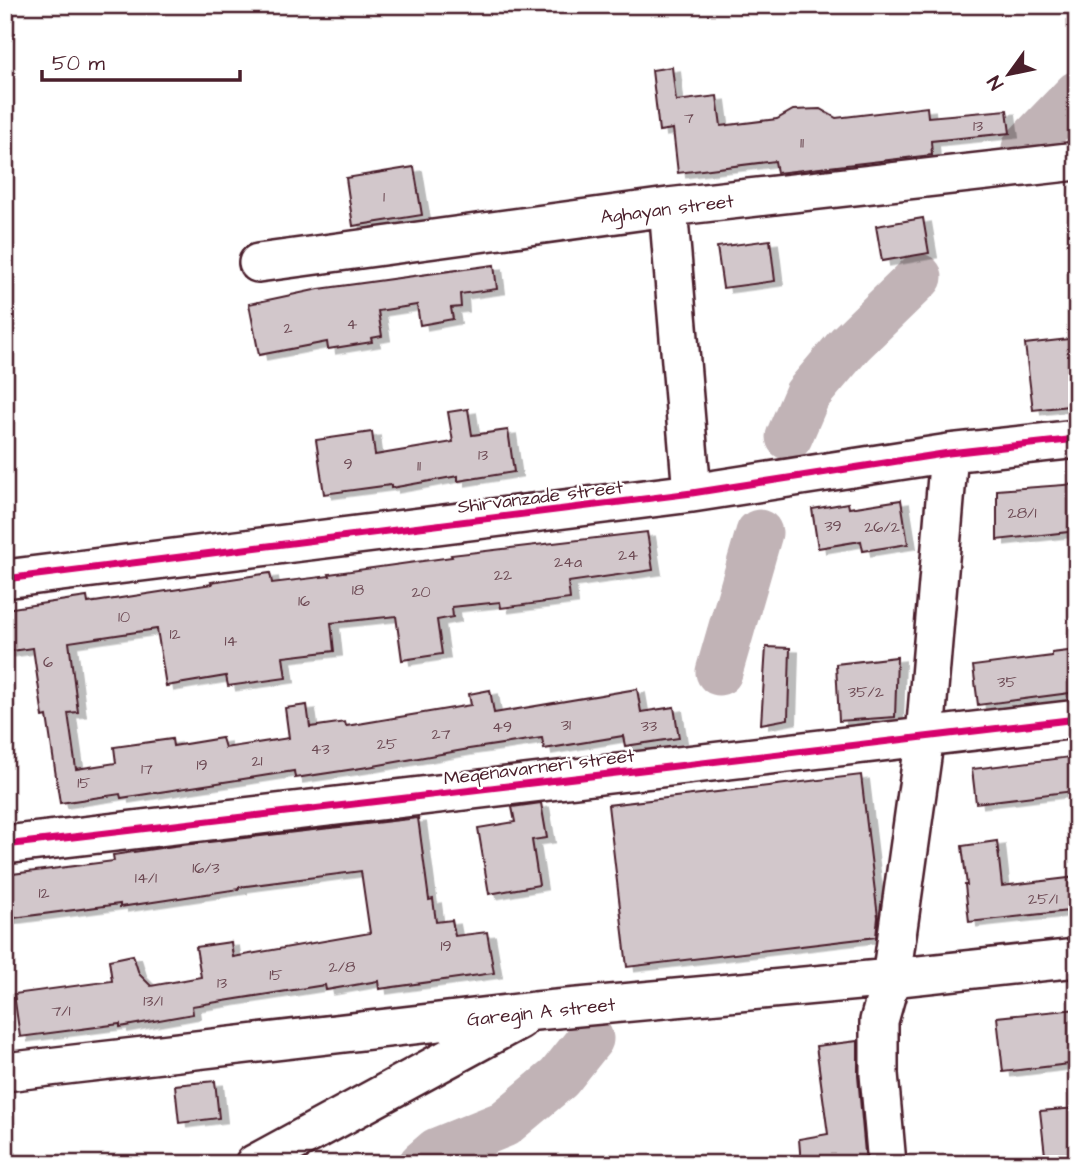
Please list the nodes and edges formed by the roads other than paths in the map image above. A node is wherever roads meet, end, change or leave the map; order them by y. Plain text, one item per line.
1 (1077, 161) edge
2 (668, 207) junction
3 (258, 263) dead end
4 (1077, 439) edge
5 (949, 453) junction
6 (692, 493) junction
7 (5, 579) edge
8 (1077, 719) edge
9 (925, 736) junction
10 (5, 845) edge
11 (1077, 958) edge
12 (891, 978) junction
13 (535, 1011) junction
14 (5, 1072) edge
15 (254, 1164) edge
16 (887, 1164) edge

1 - 2 street, Aghayan street
2 - 3 street, Aghayan street
2 - 6 street
4 - 5 street, Shirvanzade street
5 - 6 street, Shirvanzade street
5 - 9 street
6 - 7 street, Shirvanzade street
8 - 9 street, Meqenavarneri street
9 - 10 street, Meqenavarneri street
9 - 12 street
11 - 12 street, Garegin A street
12 - 13 street, Garegin A street
12 - 16 street
13 - 14 street, Garegin A street
13 - 15 street

